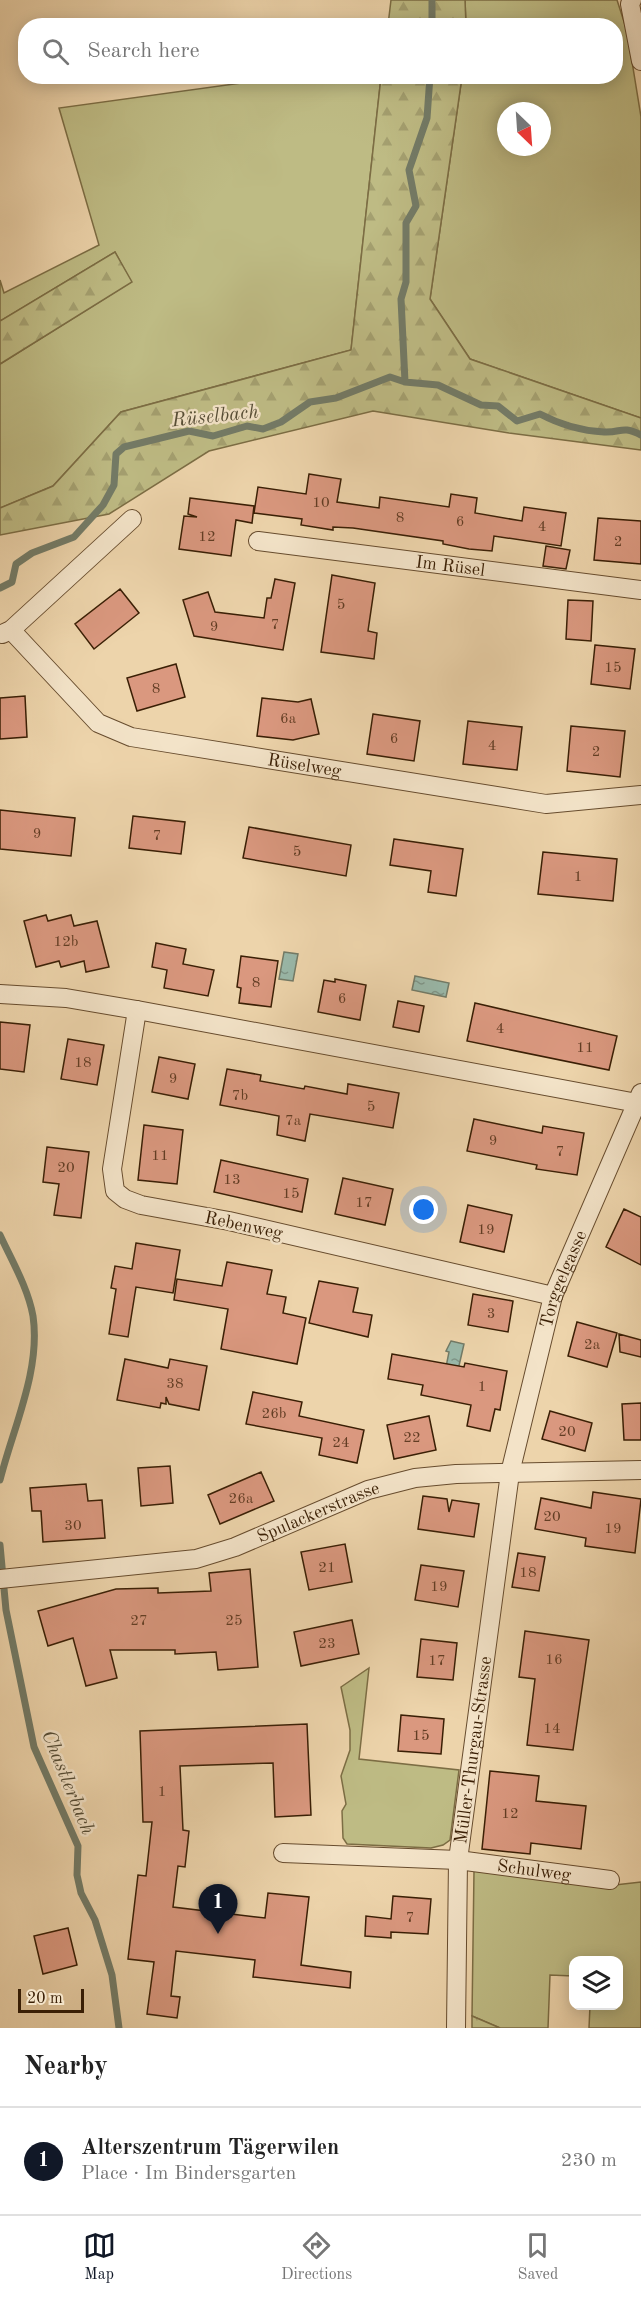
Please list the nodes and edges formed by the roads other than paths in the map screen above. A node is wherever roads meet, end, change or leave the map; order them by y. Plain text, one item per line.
1 (632, 0) edge
2 (641, 61) edge
3 (132, 519) dead end
4 (258, 542) dead end
5 (641, 590) edge
6 (6, 632) edge
7 (641, 795) edge
8 (0, 994) edge
9 (137, 1010) junction
10 (639, 1098) edge
11 (553, 1296) junction
12 (641, 1470) edge
13 (510, 1473) junction
14 (0, 1579) edge
15 (283, 1853) dead end
16 (458, 1860) junction
17 (610, 1880) dead end
18 (456, 2028) edge

1 - 2 street
3 - 6 street
4 - 5 street, Im Rüsel
6 - 7 street, Rüselweg
8 - 9 street
9 - 10 street
9 - 11 street, Rebenweg
10 - 11 street, Torggelgasse
11 - 13 street, Torggelgasse
12 - 13 street, Spulackerstrasse
13 - 14 street, Spulackerstrasse
13 - 16 street, Müller-Thurgau-Strasse
15 - 16 street, Schulweg
16 - 17 street, Schulweg
16 - 18 street, Müller-Thurgau-Strasse

